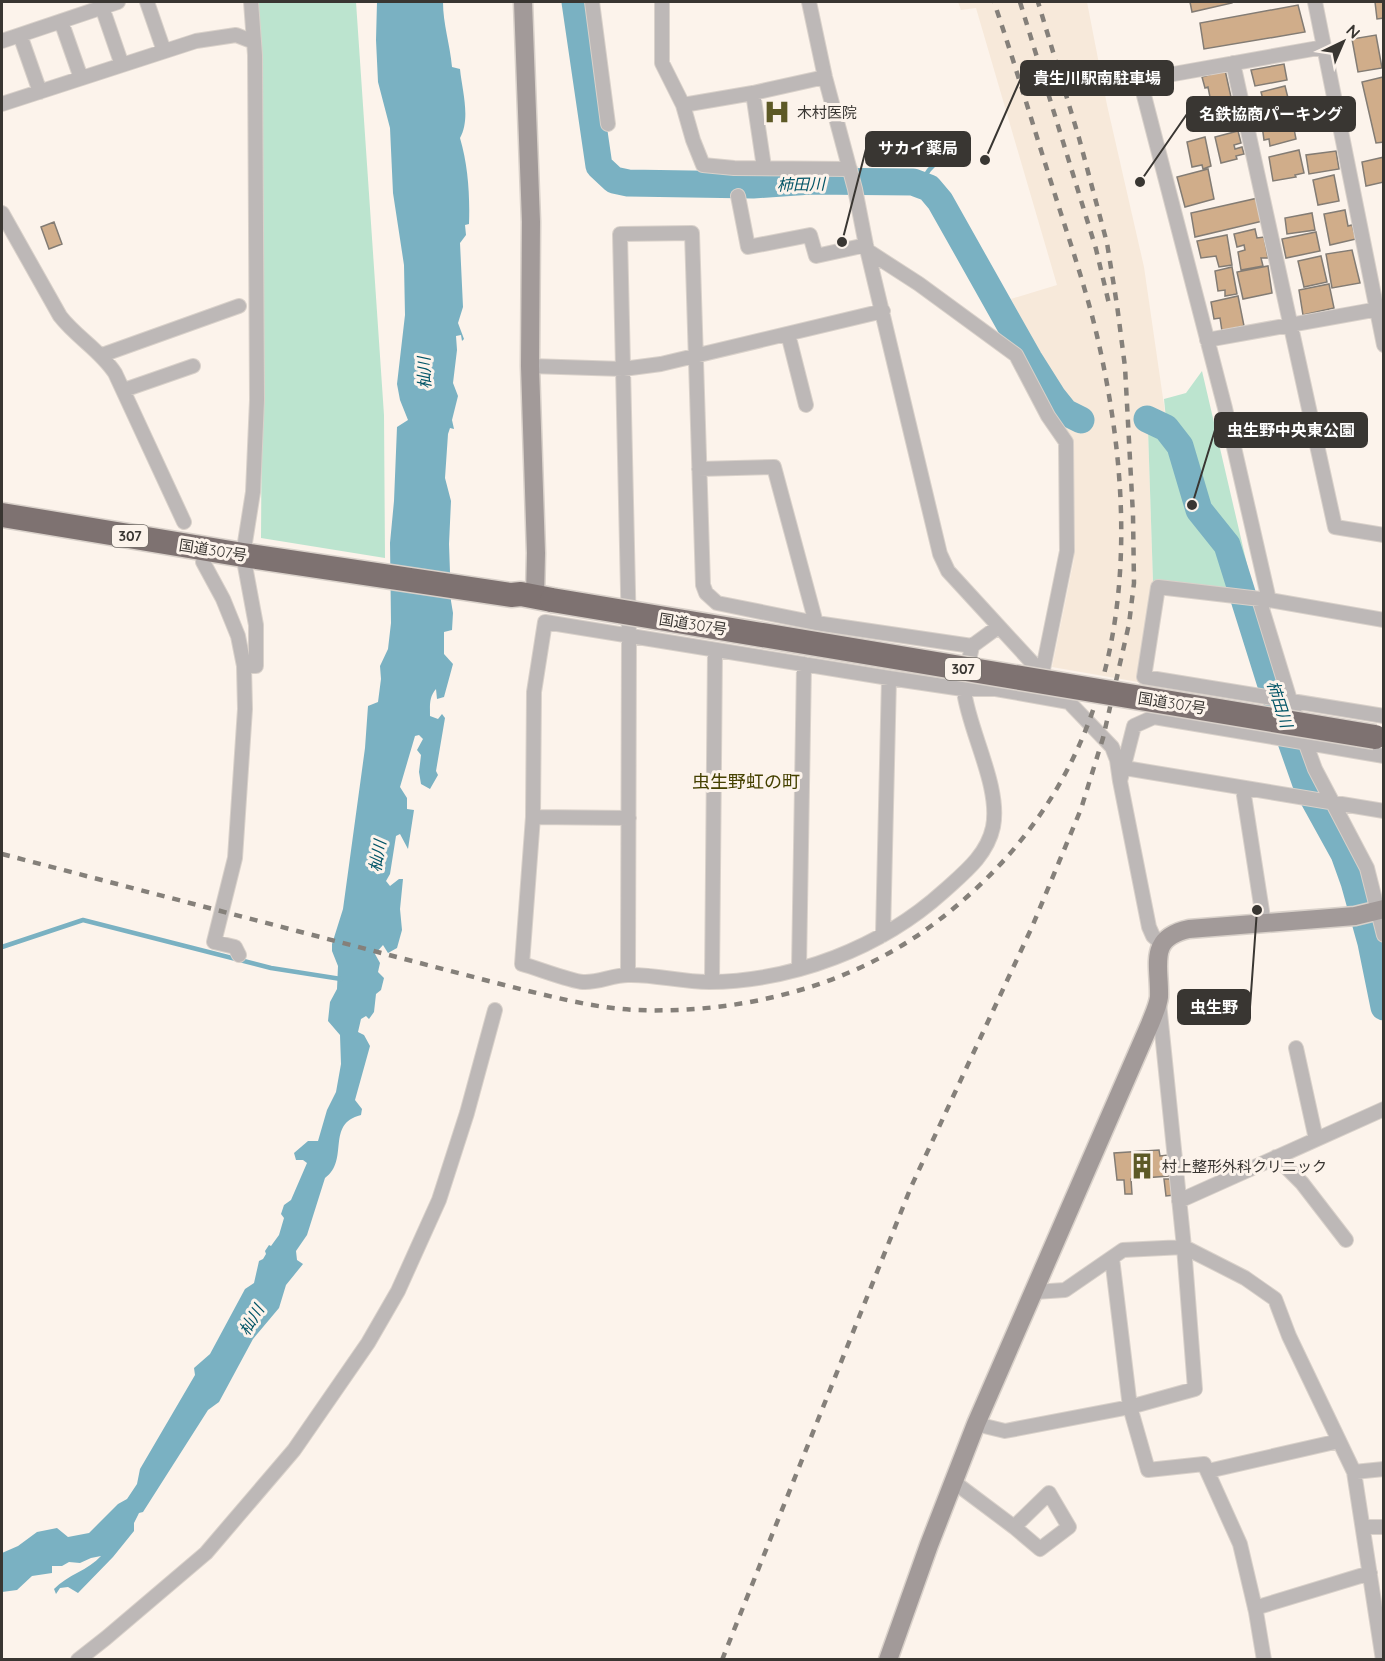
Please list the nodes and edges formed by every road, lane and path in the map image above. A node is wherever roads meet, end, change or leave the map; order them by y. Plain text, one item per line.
1 (118, 2) edge
2 (147, 2) edge
3 (251, 2) edge
4 (523, 2) edge
5 (592, 2) edge
6 (662, 2) edge
7 (809, 2) edge
8 (1315, 2) edge
9 (102, 7) junction
10 (61, 21) junction
11 (20, 34) junction
12 (2, 41) edge
13 (254, 42) junction
14 (1324, 47) junction
15 (164, 51) junction
16 (1233, 63) junction
17 (122, 65) junction
18 (825, 77) junction
19 (81, 78) junction
20 (40, 92) junction
21 (753, 93) junction
22 (2, 104) edge
23 (683, 105) junction
24 (608, 124) dead end
25 (764, 167) junction
26 (852, 179) junction
27 (738, 196) dead end
28 (2, 213) edge
29 (867, 248) junction
30 (239, 306) dead end
31 (1380, 308) edge
32 (883, 311) junction
33 (1290, 325) junction
34 (788, 334) junction
35 (1207, 340) junction
36 (1383, 345) edge
37 (102, 355) junction
38 (697, 356) junction
39 (193, 366) dead end
40 (531, 366) junction
41 (622, 369) junction
42 (124, 390) junction
43 (806, 405) dead end
44 (699, 469) junction
45 (2, 515) edge
46 (184, 522) dead end
47 (1383, 535) edge
48 (251, 556) junction
49 (203, 562) dead end
50 (543, 599) junction
51 (1262, 599) junction
52 (1383, 620) edge
53 (816, 623) junction
54 (998, 627) junction
55 (629, 635) junction
56 (972, 646) junction
57 (715, 650) junction
58 (804, 664) junction
59 (244, 666) junction
60 (1042, 674) junction
61 (889, 678) junction
62 (963, 689) junction
63 (1290, 700) junction
64 (1069, 702) junction
65 (1381, 737) edge
66 (1302, 742) junction
67 (1122, 775) junction
68 (1243, 789) junction
69 (1330, 803) junction
70 (1383, 811) edge
71 (532, 817) junction
72 (629, 818) junction
73 (1378, 911) edge
74 (1264, 924) junction
75 (883, 935) junction
76 (1383, 935) edge
77 (1162, 944) junction
78 (239, 955) dead end
79 (799, 969) junction
80 (628, 975) junction
81 (712, 982) junction
82 (1159, 1000) junction
83 (495, 1010) dead end
84 (1296, 1048) dead end
85 (1383, 1109) edge
86 (1316, 1139) junction
87 (1276, 1157) junction
88 (1179, 1201) junction
89 (1346, 1240) dead end
90 (1184, 1248) junction
91 (1112, 1258) junction
92 (1035, 1292) junction
93 (1130, 1407) junction
94 (976, 1424) junction
95 (1339, 1441) junction
96 (1383, 1468) edge
97 (1208, 1471) junction
98 (1354, 1473) junction
99 (954, 1482) junction
100 (1014, 1527) dead end
101 (1363, 1527) junction
102 (1383, 1527) edge
103 (1370, 1573) junction
104 (1255, 1608) junction
105 (78, 1659) edge
106 (888, 1659) edge
107 (1264, 1659) edge
108 (1383, 1659) edge

1 - 9 street
2 - 15 street
3 - 13 street
4 - 40 street
5 - 24 street
6 - 23 street
7 - 18 street
8 - 14 street
9 - 10 street
9 - 17 street
10 - 11 street
10 - 19 street
11 - 12 street
11 - 20 street
13 - 15 street
13 - 48 street
14 - 16 street
14 - 31 street
15 - 17 street
16 - 33 street
16 - 35 street
17 - 19 street
18 - 21 street
18 - 26 street
19 - 20 street
20 - 22 street
21 - 23 street
21 - 25 street
23 - 25 street
25 - 26 street
26 - 29 street
27 - 29 street
28 - 37 street
29 - 32 street
29 - 60 street
30 - 37 street
31 - 33 street
31 - 36 street
32 - 34 street
32 - 54 street
33 - 35 street
33 - 47 street
34 - 38 street
34 - 43 street
35 - 51 street
37 - 42 street
38 - 41 street
38 - 41 street
38 - 44 street
39 - 42 street
40 - 41 street
40 - 50 street
41 - 55 street
42 - 46 street
44 - 53 street
44 - 53 street
45 - 48 highway, 国道307号 / 307
48 - 50 highway, 国道307号 / 307
48 - 59 street
49 - 59 street
50 - 65 highway, 国道307号 / 307, bridge
51 - 52 street
51 - 63 street
51 - 63 street
53 - 56 street
54 - 56 street
54 - 60 street
55 - 57 street
55 - 71 street
55 - 72 street
56 - 62 street
57 - 58 street
57 - 81 street
58 - 61 street
58 - 79 street
59 - 78 street
60 - 64 street
61 - 62 street
61 - 75 street
62 - 64 street
62 - 75 street
63 - 65 street
63 - 66 street
64 - 67 street
65 - 66 street
66 - 67 street
66 - 69 street
67 - 68 street
67 - 77 street
68 - 69 street
68 - 74 street
69 - 70 street
69 - 73 street
71 - 72 street
71 - 80 street
72 - 80 street
73 - 74 street
73 - 76 street
74 - 77 street
75 - 79 street
77 - 82 street
79 - 81 street
80 - 81 street
82 - 88 street
82 - 92 street
83 - 105 street
84 - 86 street
85 - 86 street
86 - 87 street
87 - 88 street
87 - 89 street
88 - 90 street
90 - 91 street
90 - 93 street
90 - 95 street
91 - 92 street
91 - 93 street
92 - 94 street
93 - 94 street
93 - 97 street
94 - 99 street
95 - 97 street
95 - 98 street
96 - 98 street
97 - 104 street
98 - 101 street
99 - 100 street
99 - 106 street
101 - 102 street
101 - 103 street
103 - 104 street
103 - 108 street
104 - 107 street

